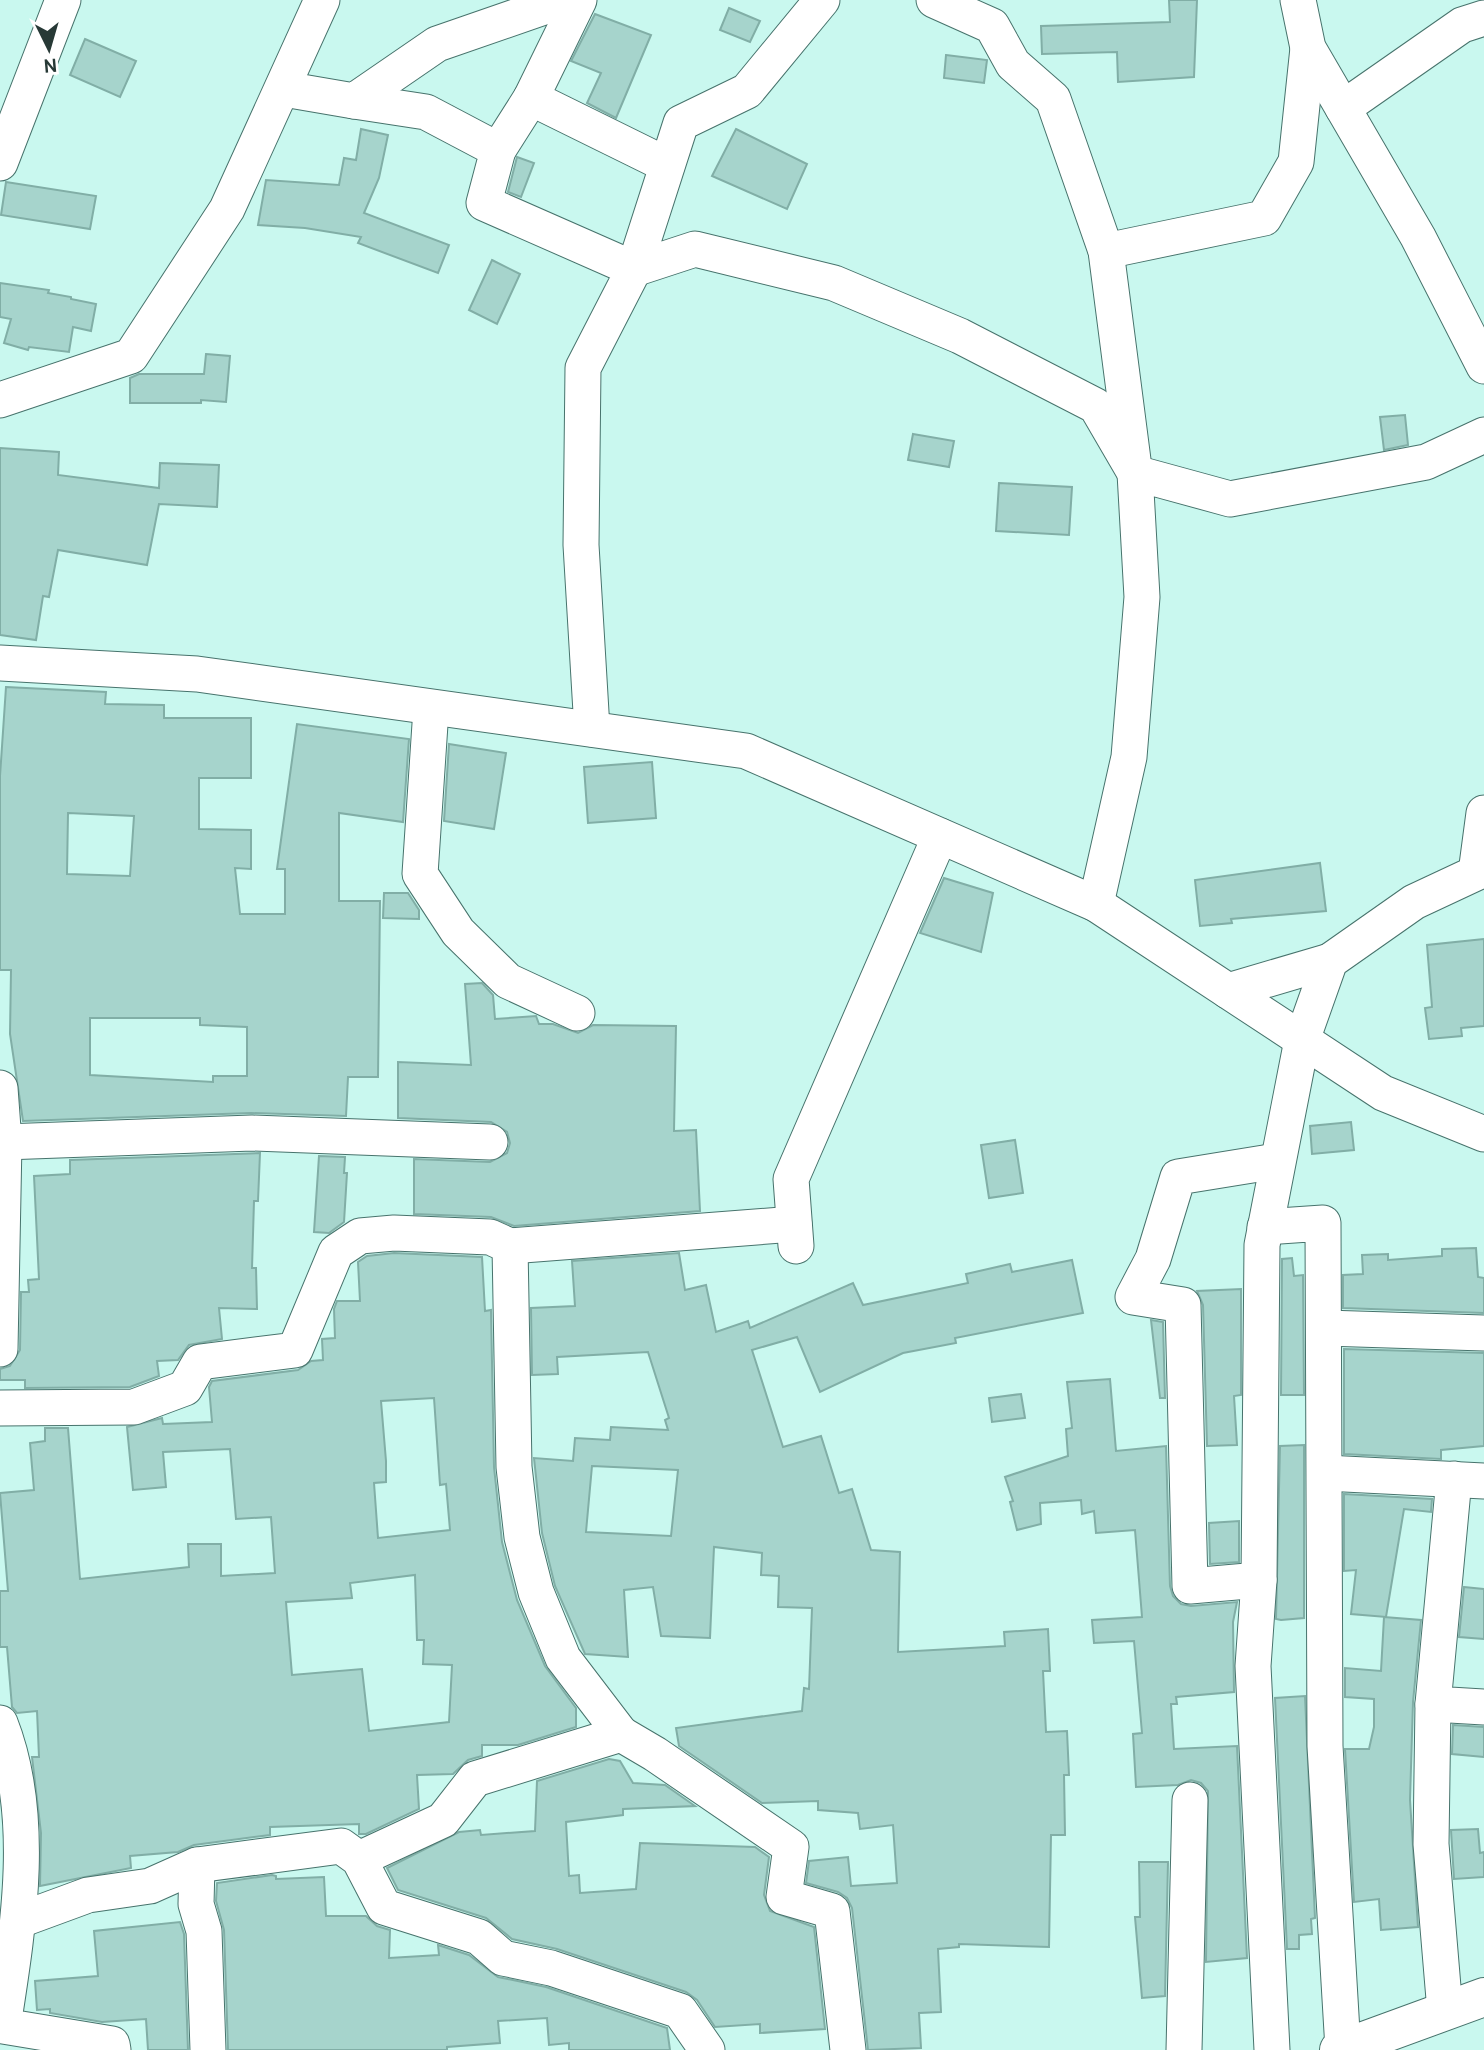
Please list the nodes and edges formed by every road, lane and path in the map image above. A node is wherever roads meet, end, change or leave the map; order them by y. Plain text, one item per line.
1 (63, 0) edge
2 (322, 0) edge
3 (564, 0) edge
4 (579, 0) edge
5 (822, 0) edge
6 (934, 0) edge
7 (1298, 0) edge
8 (1484, 18) edge
9 (1308, 48) junction
10 (284, 89) junction
11 (531, 98) junction
12 (354, 101) junction
13 (1343, 108) junction
14 (498, 150) junction
15 (0, 163) edge
16 (667, 165) junction
17 (1106, 251) junction
18 (634, 269) junction
19 (1484, 366) edge
20 (0, 400) edge
21 (1484, 435) edge
22 (1135, 474) junction
23 (0, 663) edge
24 (431, 709) junction
25 (592, 729) junction
26 (1484, 813) edge
27 (940, 836) junction
28 (1096, 904) junction
29 (1330, 961) junction
30 (1228, 991) junction
31 (577, 1013) dead end
32 (1302, 1040) junction
33 (0, 1088) edge
34 (1484, 1133) edge
35 (4, 1142) junction
36 (490, 1142) dead end
37 (1277, 1161) junction
38 (1265, 1227) junction
39 (510, 1246) junction
40 (1325, 1328) junction
41 (1484, 1333) edge
42 (0, 1349) edge
43 (0, 1408) edge
44 (1325, 1473) junction
45 (1469, 1480) edge
46 (1259, 1580) junction
47 (1433, 1703) junction
48 (1484, 1707) edge
49 (0, 1723) edge
50 (621, 1734) junction
51 (1190, 1800) dead end
52 (359, 1859) junction
53 (197, 1866) junction
54 (20, 1920) junction
55 (1484, 1997) edge
56 (1445, 2011) junction
57 (2, 2026) edge
58 (1341, 2049) edge
59 (113, 2050) edge
60 (208, 2050) edge
61 (707, 2050) edge
62 (848, 2050) edge
63 (1185, 2050) edge
64 (1272, 2050) edge

1 - 15 street
2 - 10 street
3 - 12 street
4 - 11 street
5 - 16 street
6 - 17 street
7 - 9 street
8 - 13 street
9 - 13 street
9 - 17 street
10 - 12 street
10 - 20 street
11 - 14 street
11 - 16 street
12 - 14 street
13 - 19 street
14 - 18 street
16 - 18 street
17 - 22 street
18 - 22 street
18 - 25 street
21 - 22 street
22 - 28 street
23 - 24 street
24 - 25 street
24 - 31 street
25 - 27 street
26 - 29 street
27 - 28 street
27 - 39 street
28 - 30 street
29 - 30 street
29 - 32 street
30 - 32 street
32 - 34 street
32 - 37 street
33 - 35 street
35 - 36 street
35 - 42 street
37 - 38 street
37 - 46 street
38 - 40 street
38 - 46 street
39 - 43 street
39 - 50 street
40 - 41 street
40 - 44 street
44 - 45 street
44 - 58 street
45 - 47 street
46 - 64 street
47 - 48 street
47 - 56 street
49 - 54 street
50 - 52 street
50 - 62 street
51 - 63 street
52 - 53 street
52 - 61 street
53 - 54 street
53 - 60 street
54 - 57 street
55 - 56 main road
56 - 58 main road
57 - 59 street

